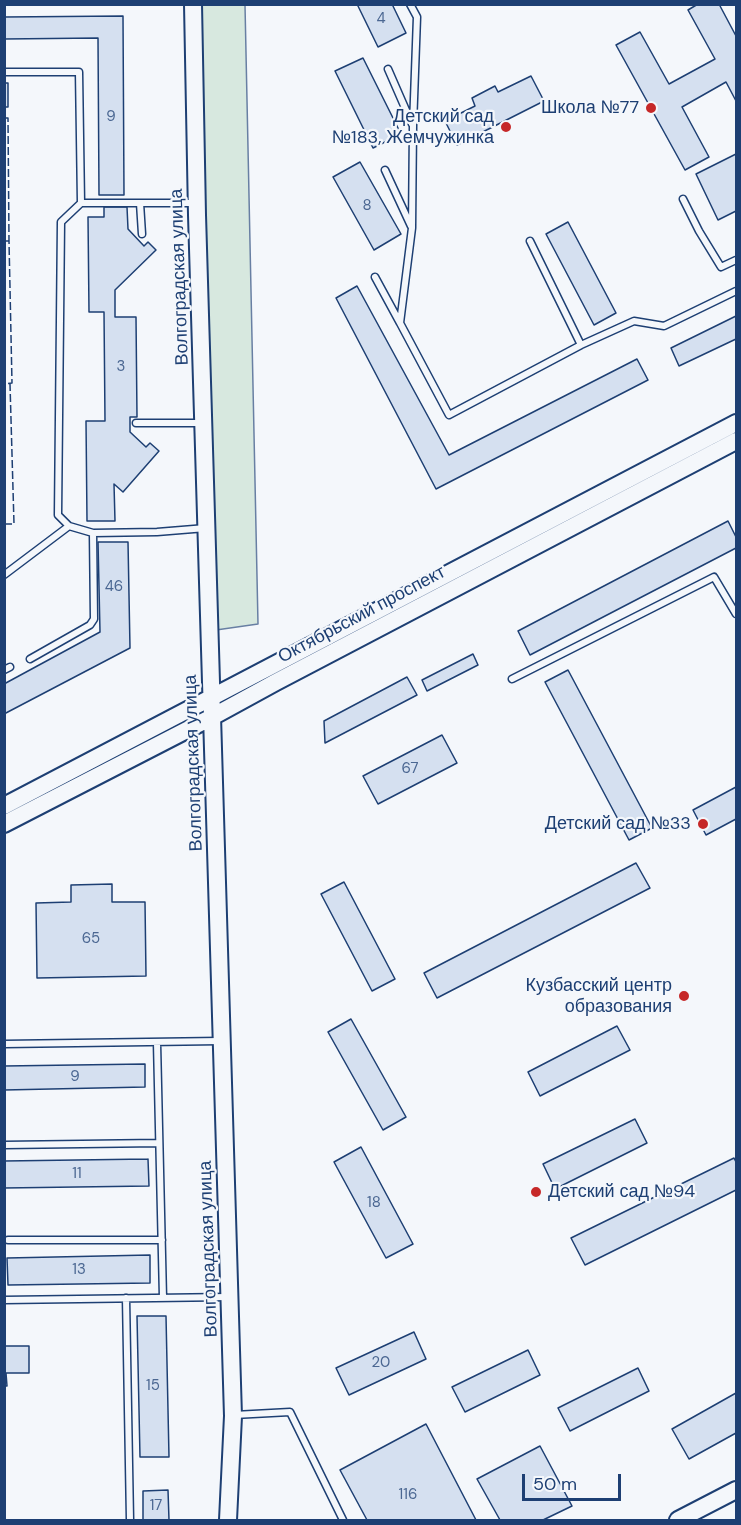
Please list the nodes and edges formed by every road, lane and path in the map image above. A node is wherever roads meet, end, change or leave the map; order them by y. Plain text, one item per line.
1 (193, 4) edge
2 (410, 4) edge
3 (388, 69) dead end
4 (4, 72) edge
5 (413, 126) junction
6 (385, 170) dead end
7 (683, 199) dead end
8 (81, 203) junction
9 (140, 203) junction
10 (197, 203) junction
11 (412, 228) junction
12 (142, 234) dead end
13 (530, 242) dead end
14 (736, 260) edge
15 (375, 277) dead end
16 (736, 291) edge
17 (400, 322) junction
18 (581, 345) junction
19 (136, 423) dead end
20 (203, 423) junction
21 (736, 423) edge
22 (736, 441) edge
23 (69, 526) junction
24 (206, 528) junction
25 (93, 533) junction
26 (4, 575) edge
27 (736, 614) edge
28 (30, 658) dead end
29 (512, 679) dead end
30 (211, 699) junction
31 (212, 717) junction
32 (4, 806) edge
33 (4, 824) edge
34 (222, 1041) junction
35 (157, 1043) junction
36 (4, 1044) edge
37 (159, 1143) junction
38 (4, 1145) edge
39 (8, 1239) dead end
40 (162, 1239) junction
41 (230, 1297) junction
42 (126, 1298) junction
43 (163, 1298) junction
44 (4, 1300) edge
45 (233, 1416) junction
46 (736, 1490) edge
47 (130, 1521) edge
48 (228, 1521) edge
49 (343, 1521) edge
50 (678, 1521) edge

1 - 10 main road, Волгоградская улица
2 - 5 lane
3 - 5 lane
4 - 8 lane
5 - 11 lane
6 - 11 lane
7 - 14 lane
8 - 9 lane
8 - 23 lane
9 - 10 lane
9 - 12 lane
10 - 20 main road, Волгоградская улица
11 - 17 lane
13 - 18 lane
15 - 17 lane
16 - 18 lane
17 - 18 lane
19 - 20 lane
20 - 24 main road, Волгоградская улица
21 - 30 main road, Октябрьский проспект
22 - 31 main road, Октябрьский проспект
23 - 25 lane
23 - 26 lane
24 - 25 lane
24 - 30 main road, Волгоградская улица
25 - 28 lane
27 - 29 lane
30 - 31 main road, Волгоградская улица
30 - 32 main road, Октябрьский проспект
31 - 33 main road, Октябрьский проспект
31 - 34 main road, Волгоградская улица
34 - 35 lane
34 - 41 main road, Волгоградская улица
35 - 36 lane
35 - 37 lane
37 - 38 lane
37 - 40 lane
39 - 40 lane
40 - 43 lane
41 - 43 lane
41 - 45 main road, Волгоградская улица
42 - 43 lane
42 - 44 lane
42 - 47 lane
45 - 48 main road, Волгоградская улица
45 - 49 lane
46 - 50 main road

